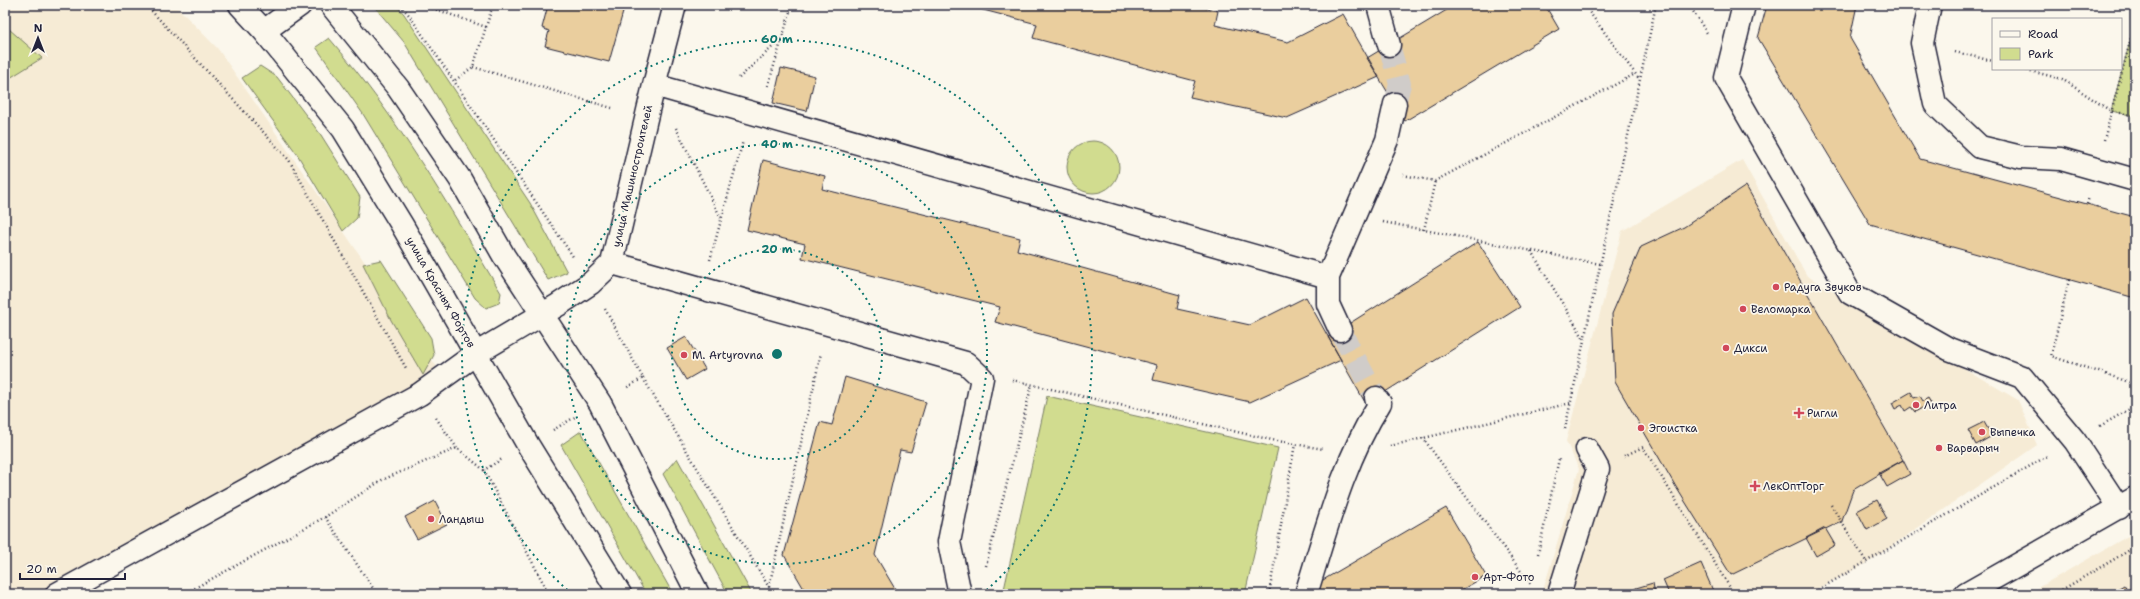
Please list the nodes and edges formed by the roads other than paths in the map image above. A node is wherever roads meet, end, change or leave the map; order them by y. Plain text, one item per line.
1 (240, 5) edge
2 (300, 5) edge
3 (331, 5) edge
4 (675, 5) edge
5 (1378, 5) edge
6 (1744, 5) edge
7 (1930, 5) edge
8 (264, 31) junction
9 (1389, 45) tunnel mouth
10 (654, 85) junction
11 (1396, 104) tunnel mouth
12 (2135, 180) edge
13 (612, 263) junction
14 (1328, 277) junction
15 (541, 315) junction
16 (1340, 330) tunnel mouth
17 (476, 353) junction
18 (1376, 398) tunnel mouth
19 (1587, 449) dead end
20 (2127, 503) edge
21 (57, 594) edge
22 (620, 594) edge
23 (698, 594) edge
24 (960, 594) edge
25 (1306, 594) edge
26 (1559, 594) edge
27 (1966, 594) edge

1 - 8 street, улица Красных Фортов
2 - 8 street
3 - 15 street
4 - 10 street, улица Машиностроителей
5 - 9 street
6 - 20 street
7 - 12 street
8 - 17 street, улица Красных Фортов
10 - 13 street, улица Машиностроителей
10 - 14 street
11 - 14 street
13 - 15 street, улица Машиностроителей
13 - 24 street
14 - 16 street
15 - 17 street, улица Машиностроителей
15 - 23 street
17 - 21 street, улица Машиностроителей
17 - 22 street, улица Красных Фортов
18 - 25 street
19 - 26 street
20 - 27 street

